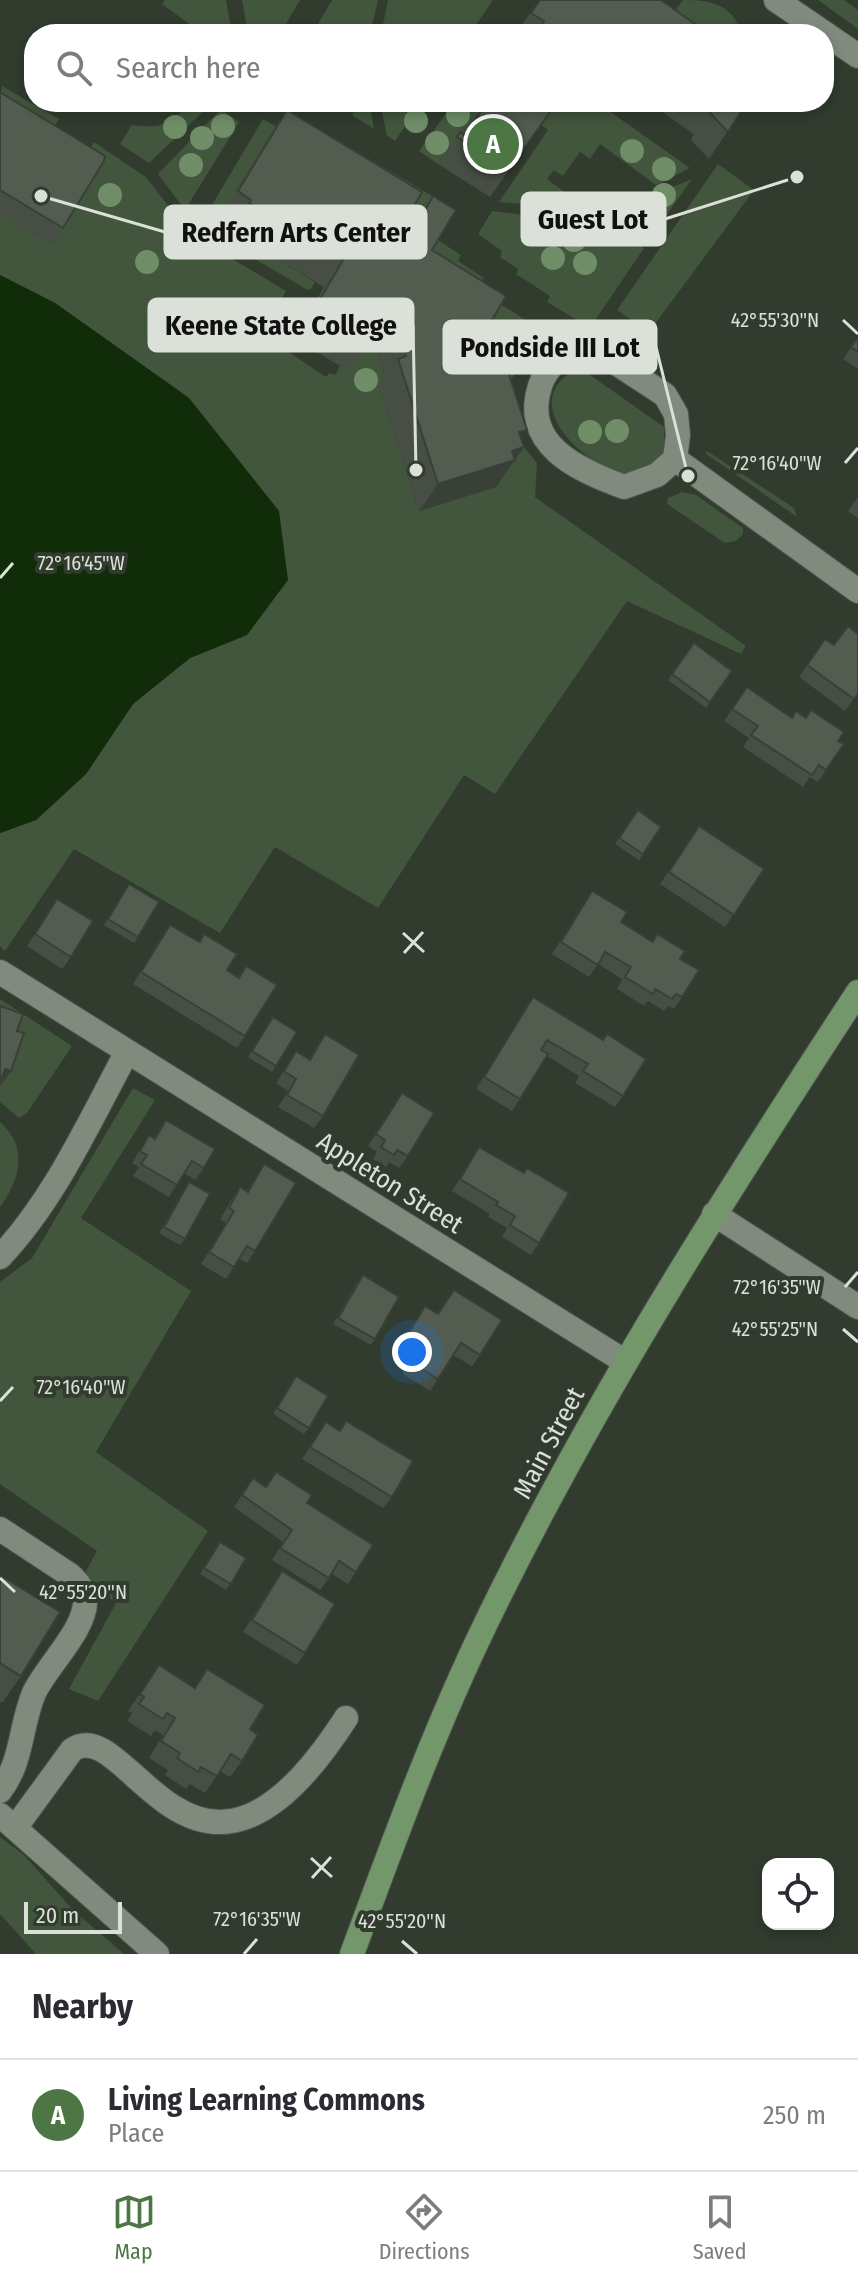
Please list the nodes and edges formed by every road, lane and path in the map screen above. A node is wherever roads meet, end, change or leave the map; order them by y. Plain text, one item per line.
1 (776, 0) edge
2 (811, 24) edge
3 (834, 40) edge
4 (858, 56) edge
5 (675, 459) junction
6 (858, 591) edge
7 (0, 972) edge
8 (858, 992) edge
9 (127, 1052) junction
10 (714, 1214) junction
11 (0, 1257) edge
12 (858, 1307) edge
13 (624, 1361) junction
14 (0, 1529) edge
15 (346, 1718) dead end
16 (0, 1791) edge
17 (7, 1821) edge
18 (157, 1954) edge
19 (352, 1954) edge

1 - 2 street
3 - 4 street
5 - 5 street
5 - 6 street
7 - 9 street, Appleton Street
8 - 10 main road, Main Street
9 - 11 street
9 - 13 street, Appleton Street
10 - 12 street
10 - 13 main road, Main Street
13 - 19 main road, Main Street
14 - 16 street
15 - 17 street
17 - 18 street

